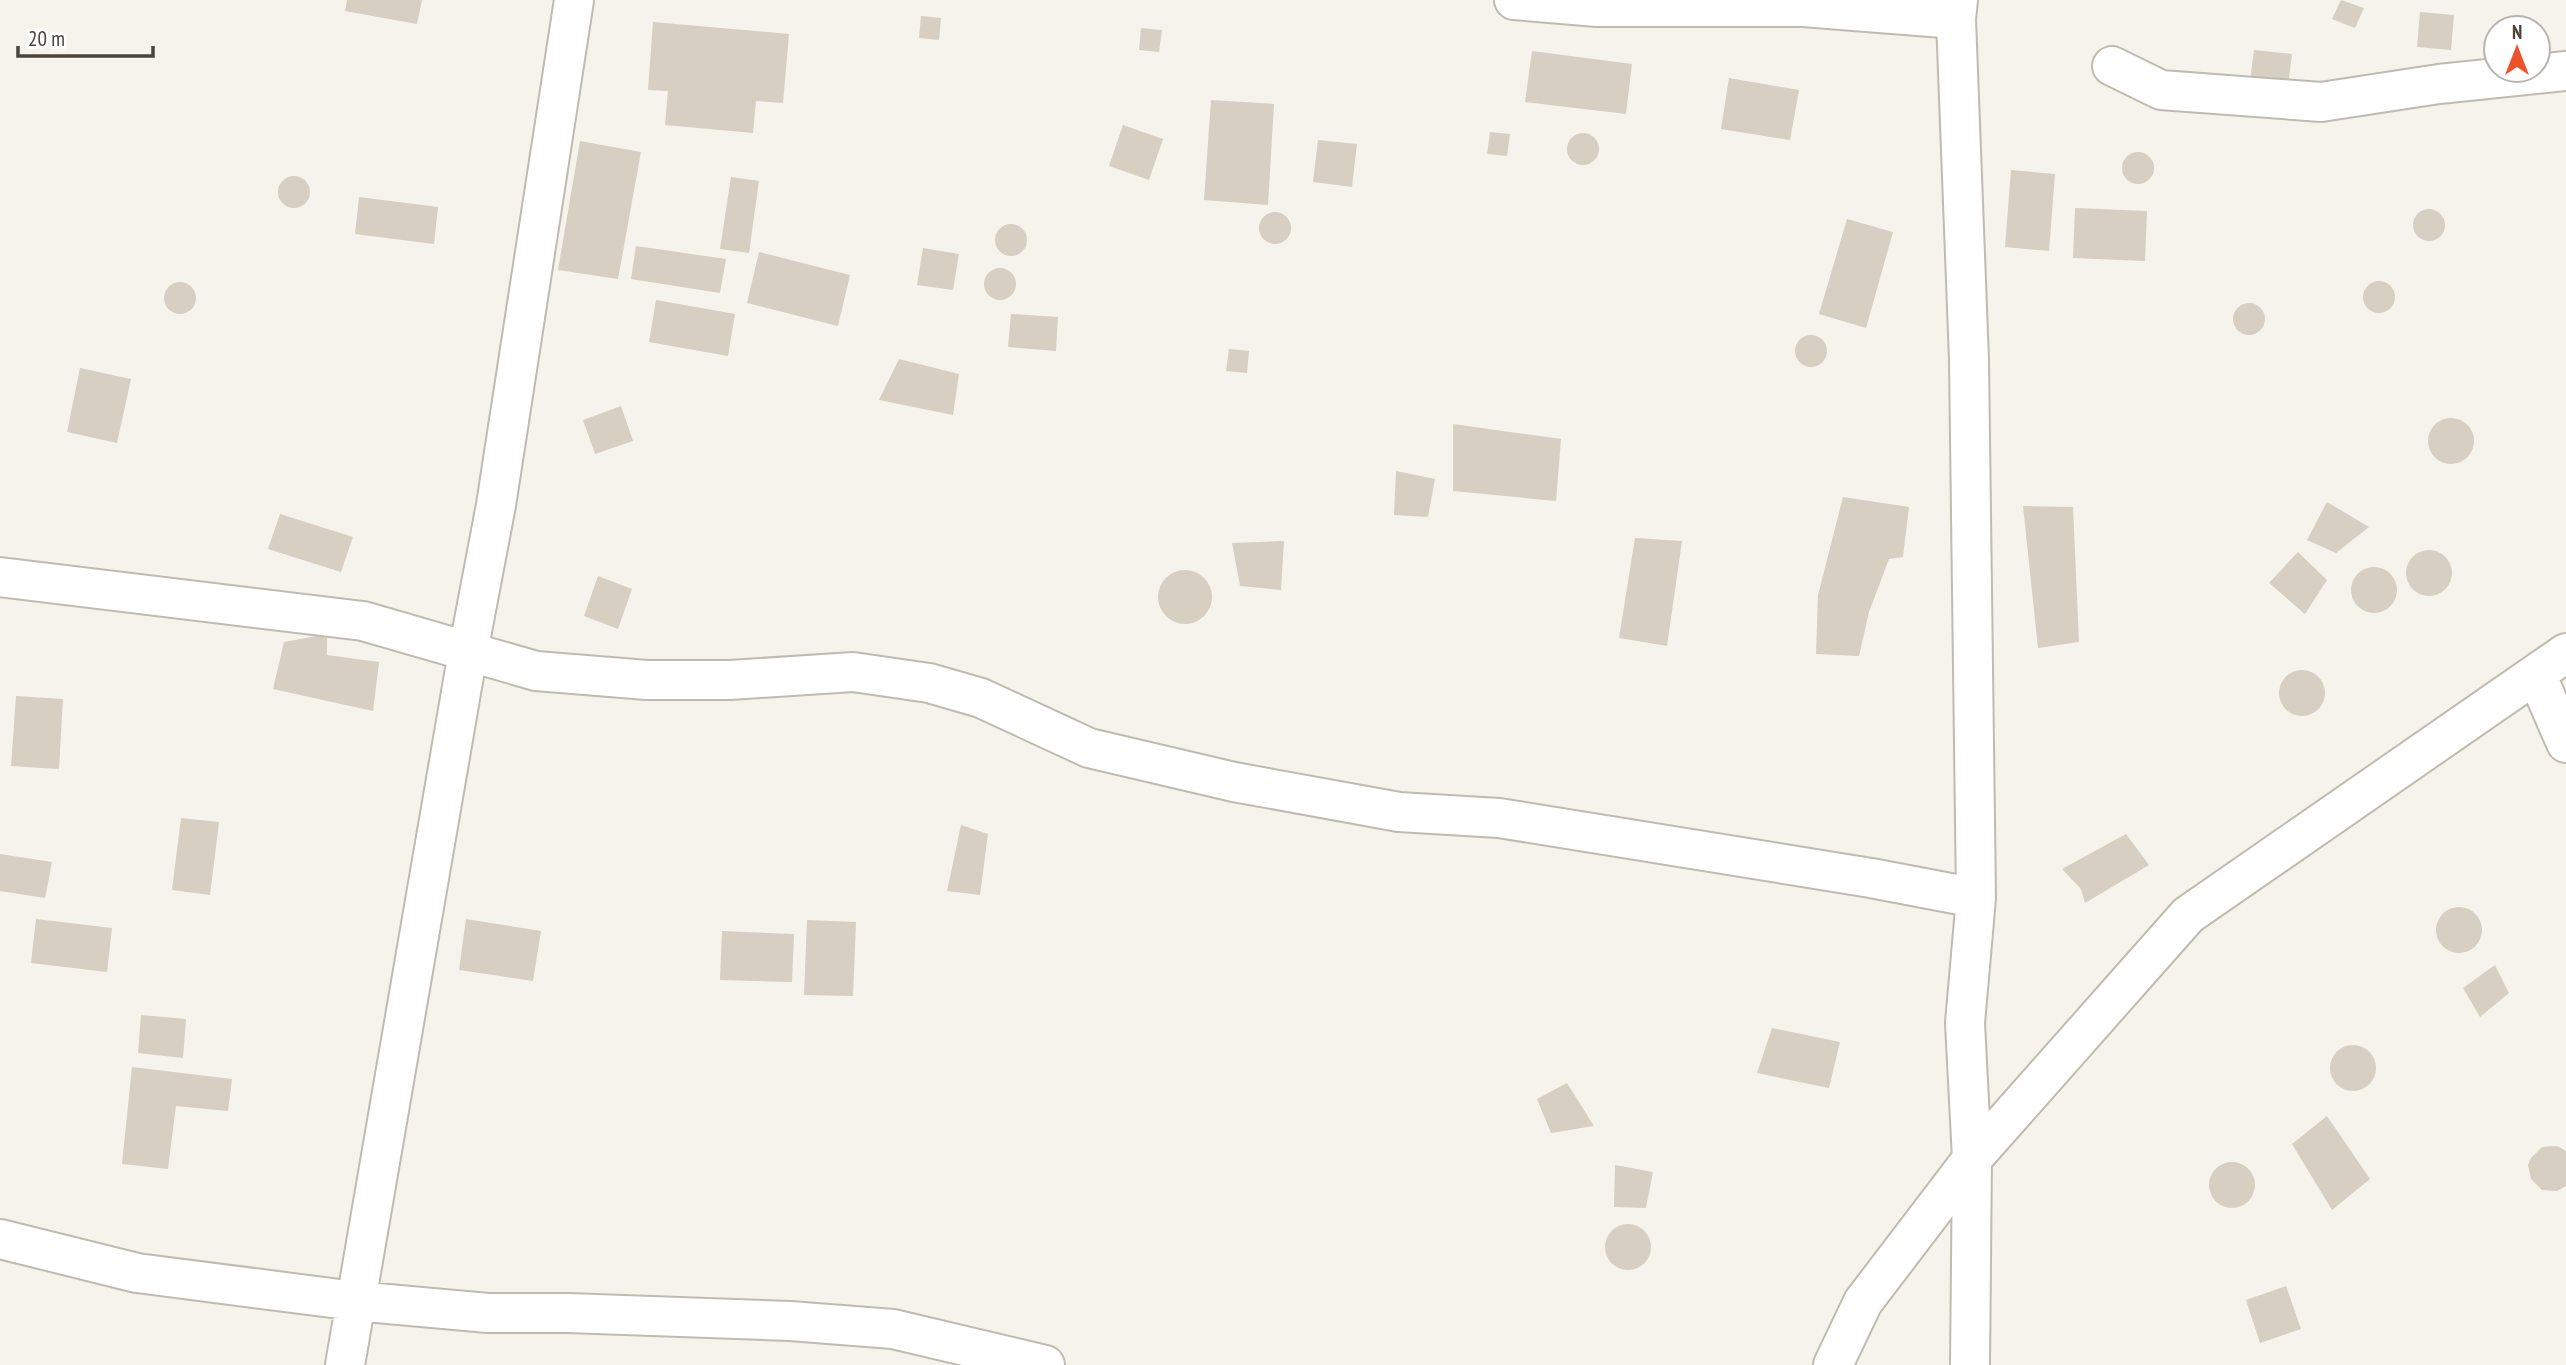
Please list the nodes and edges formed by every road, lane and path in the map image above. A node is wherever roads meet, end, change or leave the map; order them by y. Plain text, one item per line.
1 (574, 0) edge
2 (1514, 0) edge
3 (1957, 10) edge
4 (2112, 66) dead end
5 (2566, 71) edge
6 (0, 578) edge
7 (468, 652) junction
8 (2551, 663) edge
9 (2566, 743) edge
10 (1976, 898) junction
11 (1972, 1159) junction
12 (0, 1239) edge
13 (355, 1301) junction
14 (941, 1353) edge
15 (345, 1365) edge
16 (1045, 1365) edge
17 (1833, 1365) edge
18 (1970, 1365) edge

1 - 7 street
2 - 3 street
3 - 10 street
4 - 5 street
6 - 7 street
7 - 10 street
7 - 13 street
8 - 9 street
8 - 11 street
10 - 11 street
11 - 17 street
11 - 18 street
12 - 13 street
13 - 14 street
13 - 15 street
14 - 16 street

